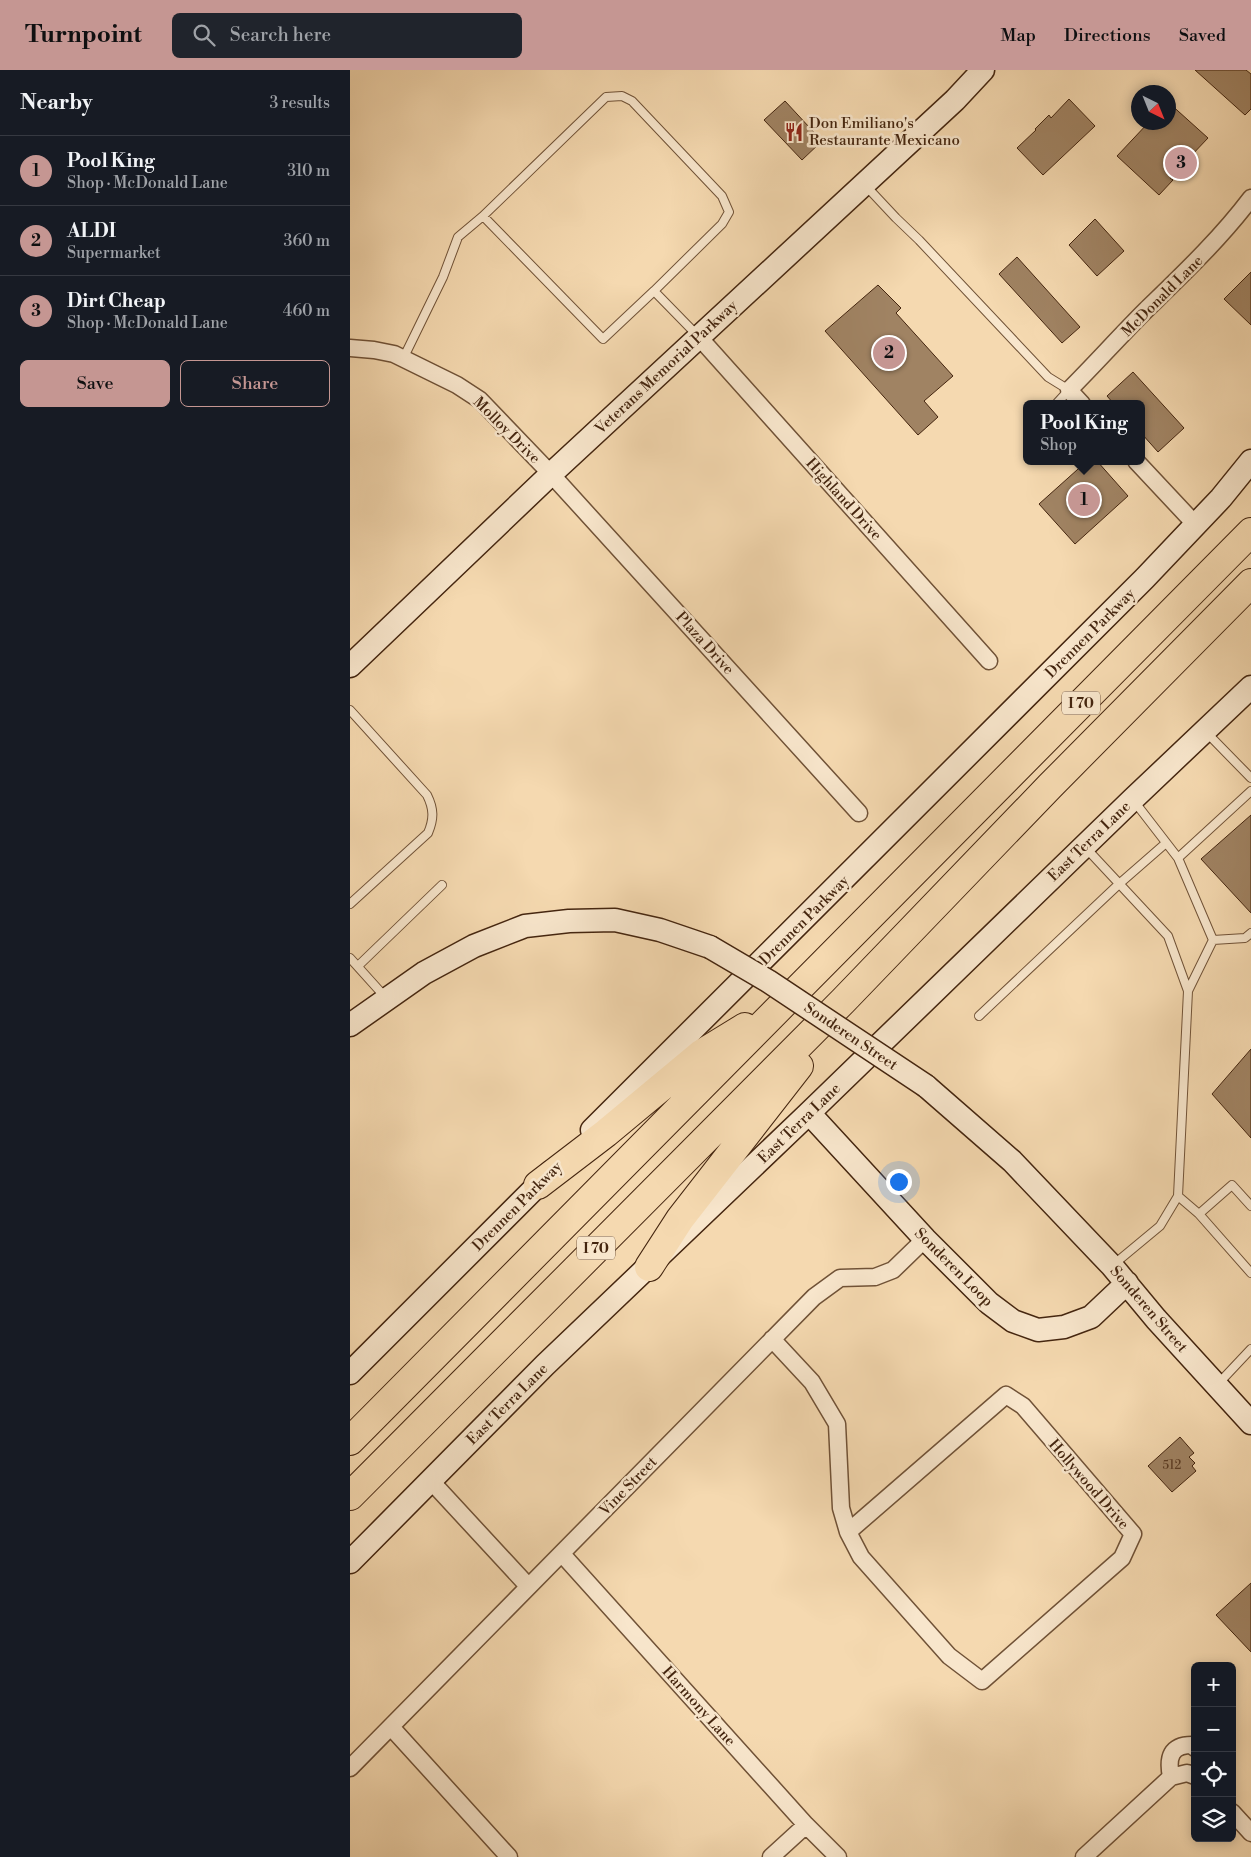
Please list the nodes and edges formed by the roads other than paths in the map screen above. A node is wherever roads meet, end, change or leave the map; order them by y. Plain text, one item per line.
1 (984, 70) edge
2 (865, 185) junction
3 (1251, 198) edge
4 (483, 216) junction
5 (654, 291) junction
6 (698, 336) junction
7 (350, 348) edge
8 (403, 359) junction
9 (1069, 390) junction
10 (1060, 400) edge
11 (1078, 400) edge
12 (1251, 461) edge
13 (1140, 465) edge
14 (551, 474) junction
15 (1195, 524) junction
16 (1251, 532) edge
17 (1251, 583) edge
18 (989, 661) dead end
19 (350, 666) edge
20 (1251, 688) edge
21 (350, 710) edge
22 (1205, 731) junction
23 (1251, 778) edge
24 (1251, 791) edge
25 (1133, 799) junction
26 (859, 813) dead end
27 (1166, 843) junction
28 (1084, 846) junction
29 (1178, 858) junction
30 (1119, 884) junction
31 (442, 885) dead end
32 (350, 904) edge
33 (1251, 933) edge
34 (1213, 940) junction
35 (350, 958) edge
36 (358, 966) junction
37 (1188, 991) junction
38 (388, 999) junction
39 (843, 1001) junction
40 (783, 1004) junction
41 (979, 1016) dead end
42 (350, 1025) edge
43 (809, 1113) junction
44 (538, 1185) junction
45 (1178, 1196) junction
46 (1251, 1206) edge
47 (1199, 1214) junction
48 (925, 1239) junction
49 (1112, 1266) junction
50 (649, 1267) junction
51 (1251, 1273) edge
52 (1127, 1283) junction
53 (772, 1339) junction
54 (1251, 1349) edge
55 (350, 1373) edge
56 (1217, 1386) junction
57 (1251, 1423) edge
58 (350, 1442) edge
59 (430, 1481) junction
60 (350, 1496) edge
61 (848, 1532) junction
62 (562, 1554) junction
63 (350, 1562) edge
64 (528, 1586) junction
65 (391, 1727) junction
66 (1191, 1745) edge
67 (350, 1768) edge
68 (1191, 1774) edge
69 (1171, 1777) junction
70 (1236, 1816) edge
71 (806, 1825) junction
72 (1251, 1833) edge
73 (509, 1857) edge
74 (771, 1857) edge
75 (838, 1857) edge
76 (1084, 1857) edge

1 - 2 main road, Veterans Memorial Parkway
2 - 6 main road, Veterans Memorial Parkway
2 - 9 lane
3 - 9 street, McDonald Lane
4 - 5 lane
4 - 5 lane
4 - 8 lane
5 - 6 lane
6 - 14 main road, Veterans Memorial Parkway
6 - 18 street, Highland Drive
7 - 8 street, Molloy Drive
8 - 14 street, Molloy Drive
9 - 10 lane, McDonald Lane
9 - 11 street
12 - 15 main road, Drennen Parkway
13 - 15 street
14 - 19 main road, Veterans Memorial Parkway
14 - 26 street, Plaza Drive
15 - 44 main road, Drennen Parkway
16 - 40 highway, I 70
17 - 39 highway, I 70
20 - 22 main road, East Terra Lane
21 - 32 lane
22 - 23 lane
22 - 25 main road, East Terra Lane
24 - 29 lane
25 - 27 lane
25 - 28 main road, East Terra Lane
27 - 29 lane
27 - 30 lane
28 - 30 lane
28 - 43 main road, East Terra Lane
29 - 34 lane
30 - 37 lane
30 - 41 lane
31 - 36 lane
33 - 34 lane
34 - 37 lane
35 - 36 lane
36 - 38 lane
37 - 45 lane
38 - 42 main road, Sonderen Street
38 - 49 main road, Sonderen Street, bridge
39 - 50 highway
39 - 60 highway, I 70
40 - 44 highway
40 - 58 highway, I 70
43 - 48 main road, Sonderen Loop
43 - 50 main road, East Terra Lane
44 - 55 main road, Drennen Parkway
45 - 47 lane
45 - 49 lane
46 - 47 lane
47 - 51 lane
48 - 52 main road, Sonderen Loop
48 - 53 street, Vine Street
49 - 52 main road, Sonderen Street
50 - 59 main road, East Terra Lane
52 - 56 main road, Sonderen Street
53 - 61 street, Hollywood Drive
53 - 62 street, Vine Street
54 - 56 lane
56 - 57 main road, Sonderen Street
59 - 63 main road, East Terra Lane
59 - 64 street
61 - 61 street, Hollywood Drive
62 - 64 street, Vine Street
62 - 71 street, Harmony Lane
64 - 65 street, Vine Street
65 - 67 street, Vine Street
65 - 73 street
66 - 69 street
68 - 69 street
69 - 76 street
70 - 72 street
71 - 74 street
71 - 75 street, Harmony Lane

